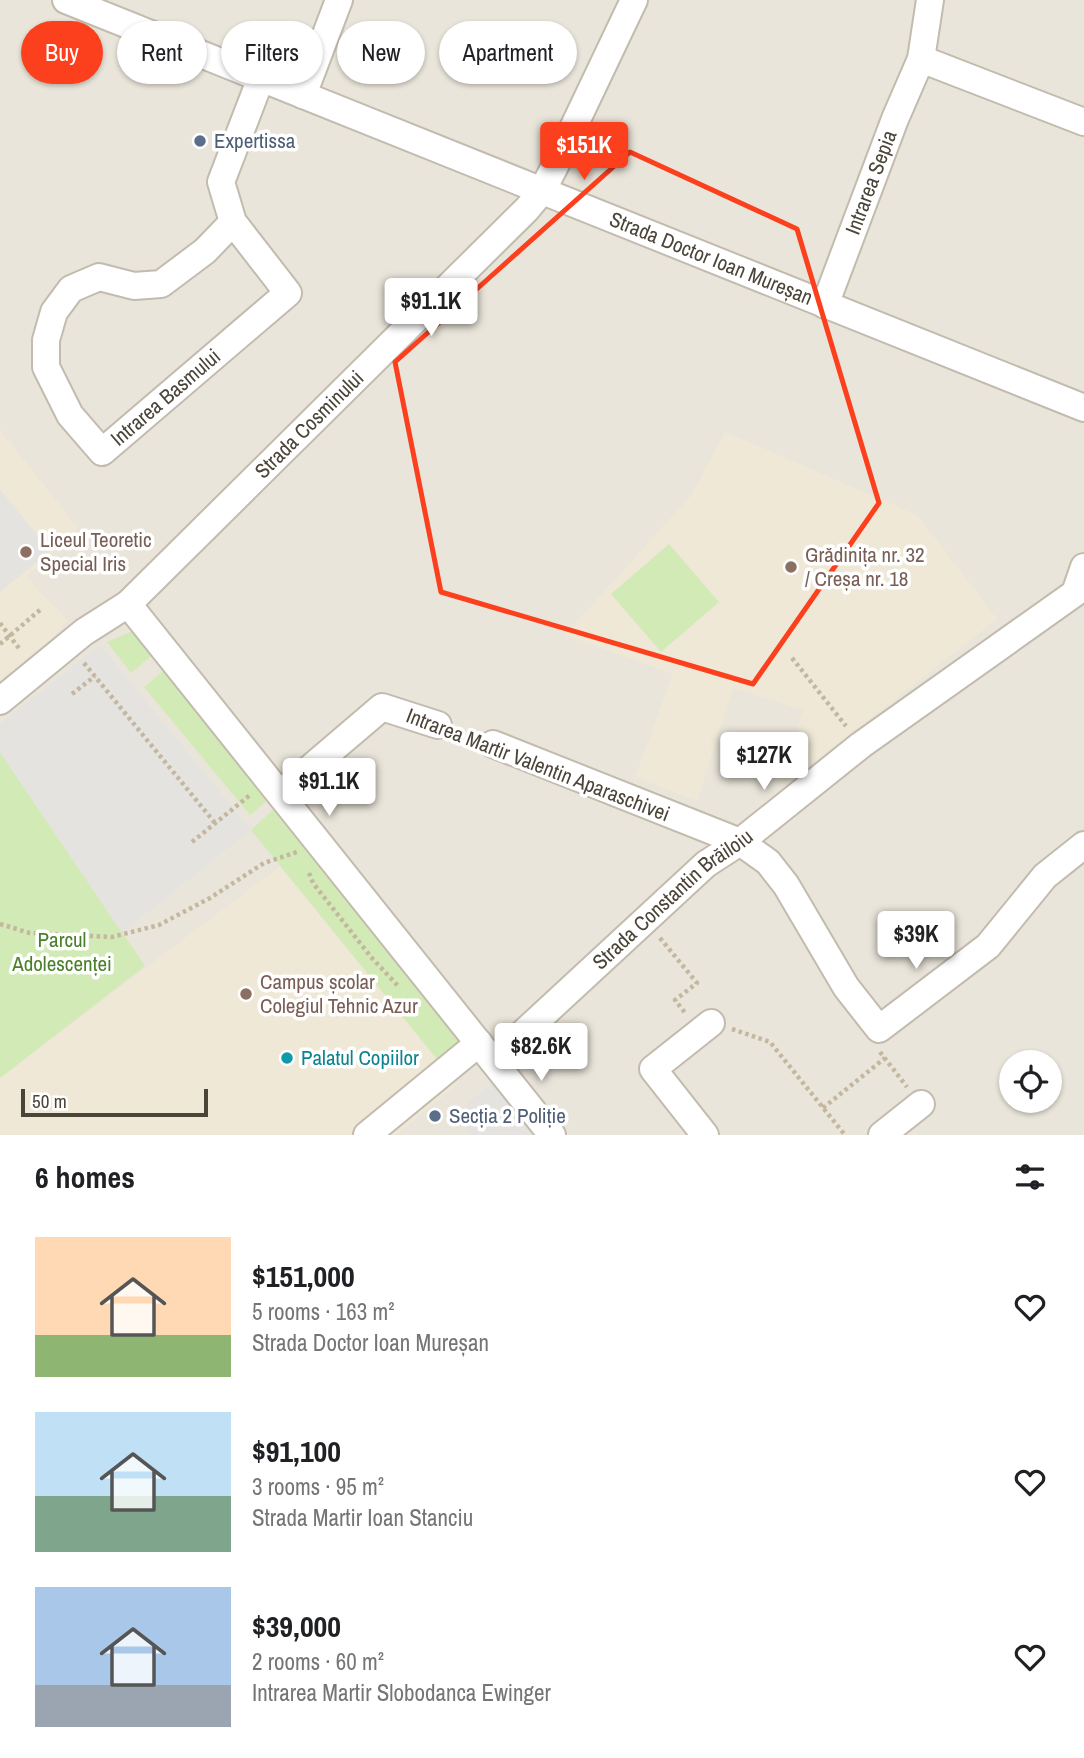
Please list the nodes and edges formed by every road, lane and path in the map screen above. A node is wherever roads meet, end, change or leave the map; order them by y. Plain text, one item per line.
1 (66, 0) edge
2 (339, 0) edge
3 (634, 0) edge
4 (930, 0) edge
5 (921, 59) junction
6 (221, 62) edge
7 (259, 84) edge
8 (276, 84) edge
9 (303, 95) junction
10 (1084, 122) edge
11 (542, 191) junction
12 (233, 222) junction
13 (825, 305) junction
14 (1084, 408) edge
15 (1084, 566) edge
16 (1080, 598) edge
17 (128, 604) junction
18 (40, 610) dead end
19 (0, 623) edge
20 (0, 644) edge
21 (792, 658) dead end
22 (84, 662) dead end
23 (37, 671) junction
24 (95, 676) junction
25 (72, 694) dead end
26 (0, 701) edge
27 (438, 725) dead end
28 (493, 744) dead end
29 (861, 745) junction
30 (267, 793) junction
31 (215, 823) junction
32 (192, 842) dead end
33 (740, 842) junction
34 (1084, 845) edge
35 (300, 851) dead end
36 (644, 919) junction
37 (0, 924) edge
38 (706, 1027) junction
39 (879, 1029) junction
40 (486, 1052) junction
41 (885, 1058) junction
42 (921, 1104) joint
43 (823, 1108) junction
44 (367, 1135) edge
45 (552, 1135) edge
46 (705, 1135) edge
47 (845, 1135) edge
48 (882, 1135) edge

1 - 6 street, Strada Doctor Ioan Mureșan
2 - 9 street
3 - 11 street, Strada Cosminului
4 - 5 street, Intrarea Sepia
5 - 10 street
5 - 13 street, Intrarea Sepia
7 - 12 street, Intrarea Basmului
8 - 9 street, Strada Doctor Ioan Mureșan
9 - 11 street, Strada Doctor Ioan Mureșan
11 - 13 street, Strada Doctor Ioan Mureșan
11 - 17 street, Strada Cosminului
12 - 12 street, Intrarea Basmului
13 - 14 street, Strada Doctor Ioan Mureșan
15 - 16 street, Strada Constantin Brăiloiu
16 - 29 street, Strada Constantin Brăiloiu
17 - 23 street, Strada Cosminului
17 - 30 street
18 - 20 path
19 - 23 path
21 - 29 path
22 - 24 path
23 - 26 street, Strada Cosminului
24 - 25 path
24 - 31 path
27 - 30 street, Intrarea Martir Valentin Aparaschivei
28 - 33 street, Intrarea Martir Valentin Aparaschivei
29 - 33 street, Strada Constantin Brăiloiu
30 - 31 path
30 - 40 street
31 - 32 path
33 - 36 street, Strada Constantin Brăiloiu
33 - 39 street, Intrarea Martir Valentin Aparaschivei
34 - 39 street
35 - 37 path
36 - 38 path
36 - 40 street, Strada Constantin Brăiloiu
38 - 43 path
38 - 46 street
39 - 41 path
40 - 44 street, Strada Constantin Brăiloiu
40 - 45 street
41 - 42 path
41 - 43 path
42 - 48 street
43 - 47 path

